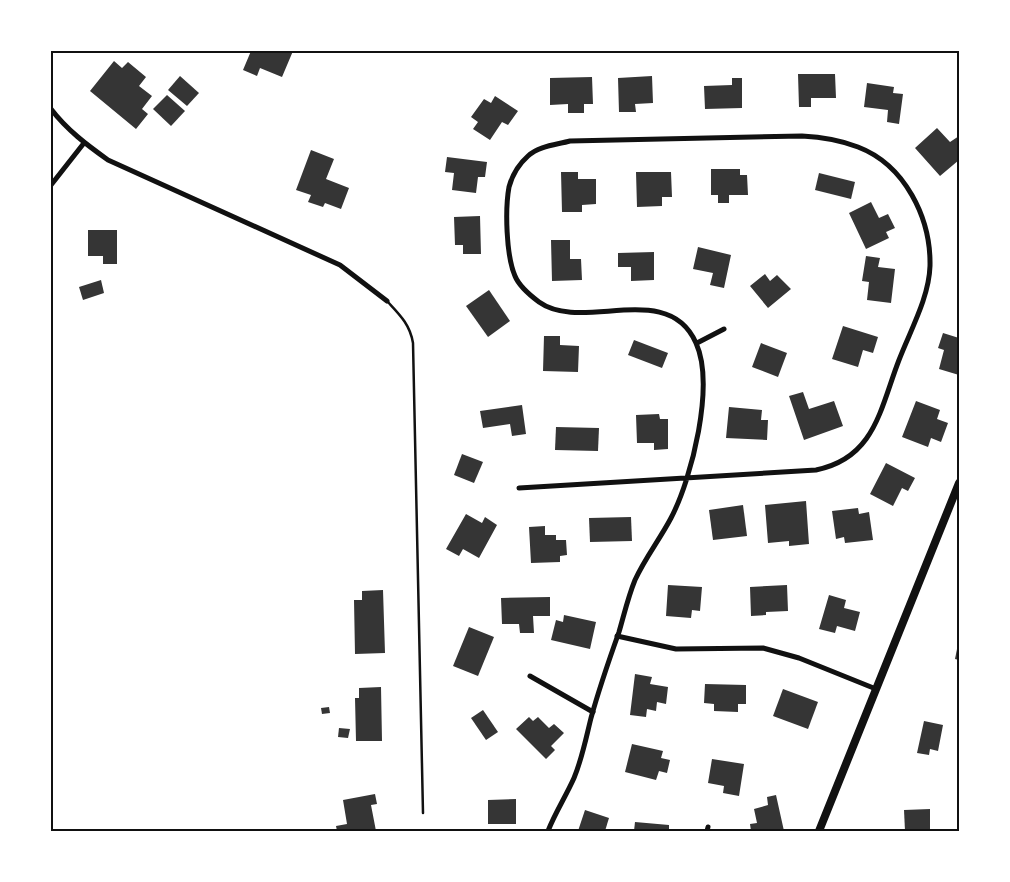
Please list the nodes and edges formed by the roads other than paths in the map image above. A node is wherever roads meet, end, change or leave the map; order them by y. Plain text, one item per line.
1 (51, 109) edge
2 (84, 143) junction
3 (51, 185) edge
4 (386, 302) joint
5 (724, 329) dead end
6 (697, 343) junction
7 (687, 478) junction
8 (959, 483) edge
9 (519, 488) dead end
10 (617, 636) junction
11 (530, 676) dead end
12 (876, 690) junction
13 (593, 712) junction
14 (423, 813) dead end
15 (548, 831) edge
16 (819, 831) edge

1 - 2 street
2 - 3 street
2 - 4 street
4 - 14 lane
5 - 6 street
6 - 7 street
6 - 7 street
7 - 9 street
7 - 10 street
8 - 12 main road
10 - 12 street
10 - 13 street
11 - 13 street
12 - 16 main road
13 - 15 street

